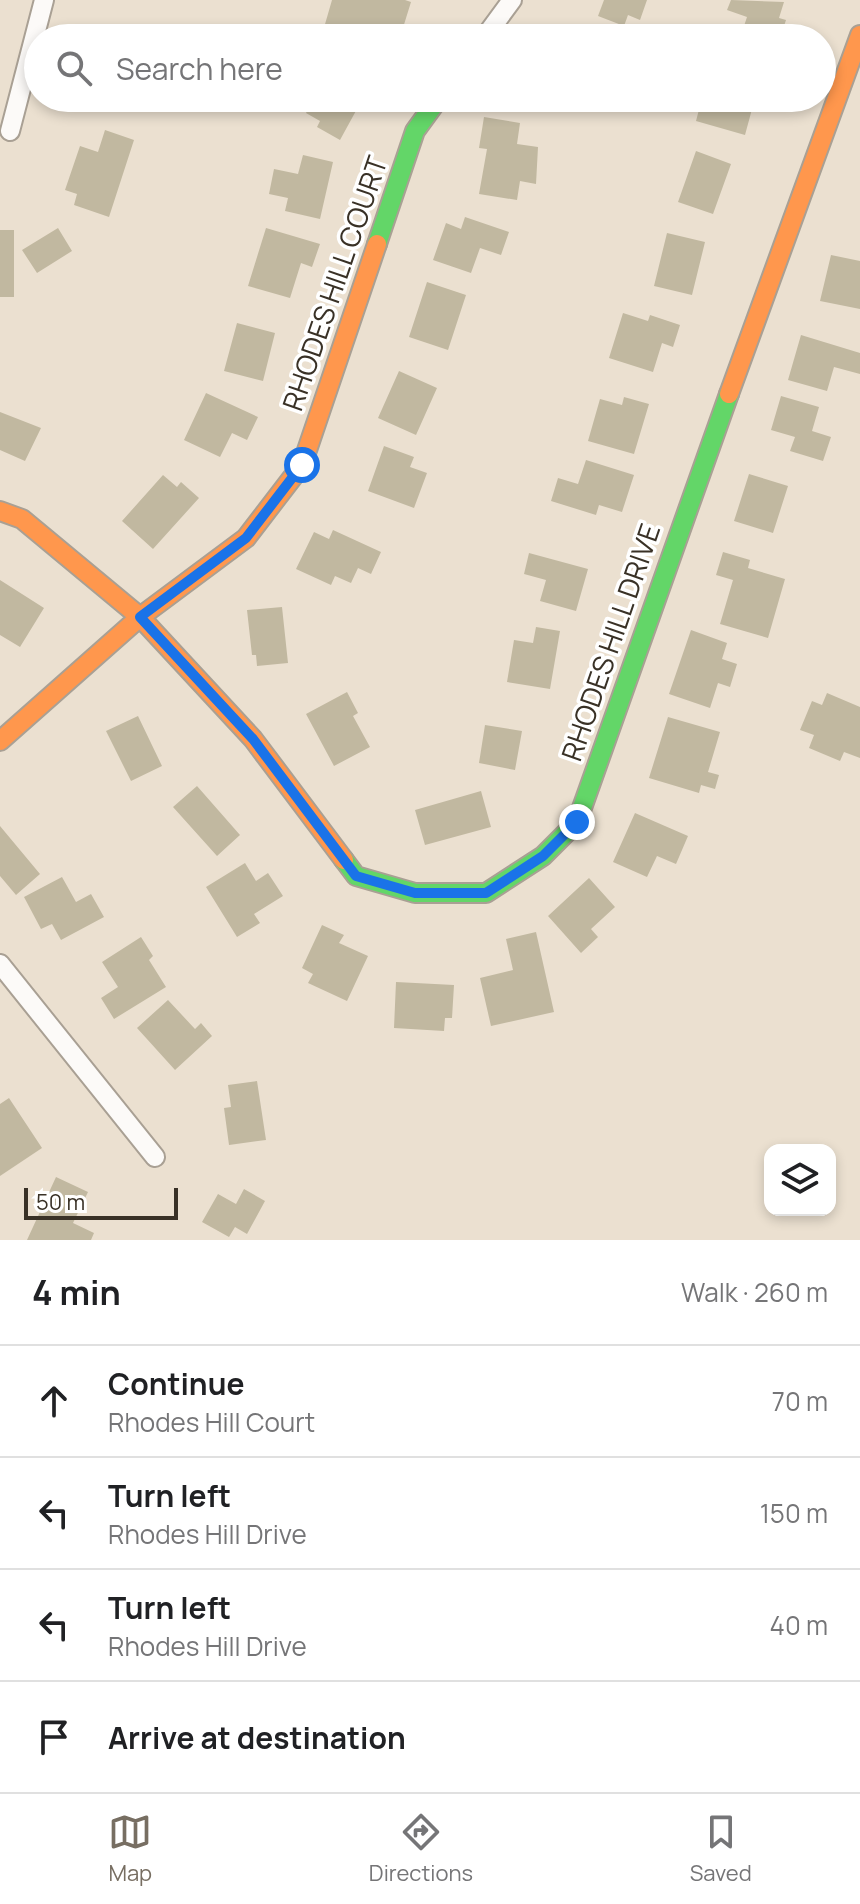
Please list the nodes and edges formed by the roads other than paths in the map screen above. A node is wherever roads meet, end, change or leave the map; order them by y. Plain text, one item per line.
1 (44, 0) edge
2 (512, 0) edge
3 (38, 24) edge
4 (494, 24) edge
5 (860, 35) edge
6 (24, 77) edge
7 (836, 101) edge
8 (429, 112) edge
9 (832, 112) edge
10 (10, 131) dead end
11 (0, 511) edge
12 (140, 617) junction
13 (0, 741) edge
14 (0, 964) edge
15 (155, 1157) dead end

1 - 3 street
2 - 4 street
5 - 7 street, RHODES HILL DRIVE
6 - 10 street
8 - 12 street, RHODES HILL COURT
9 - 12 street, RHODES HILL DRIVE
11 - 12 street, RHODES HILL DRIVE
12 - 13 street, RHODES HILL COURT
14 - 15 street

